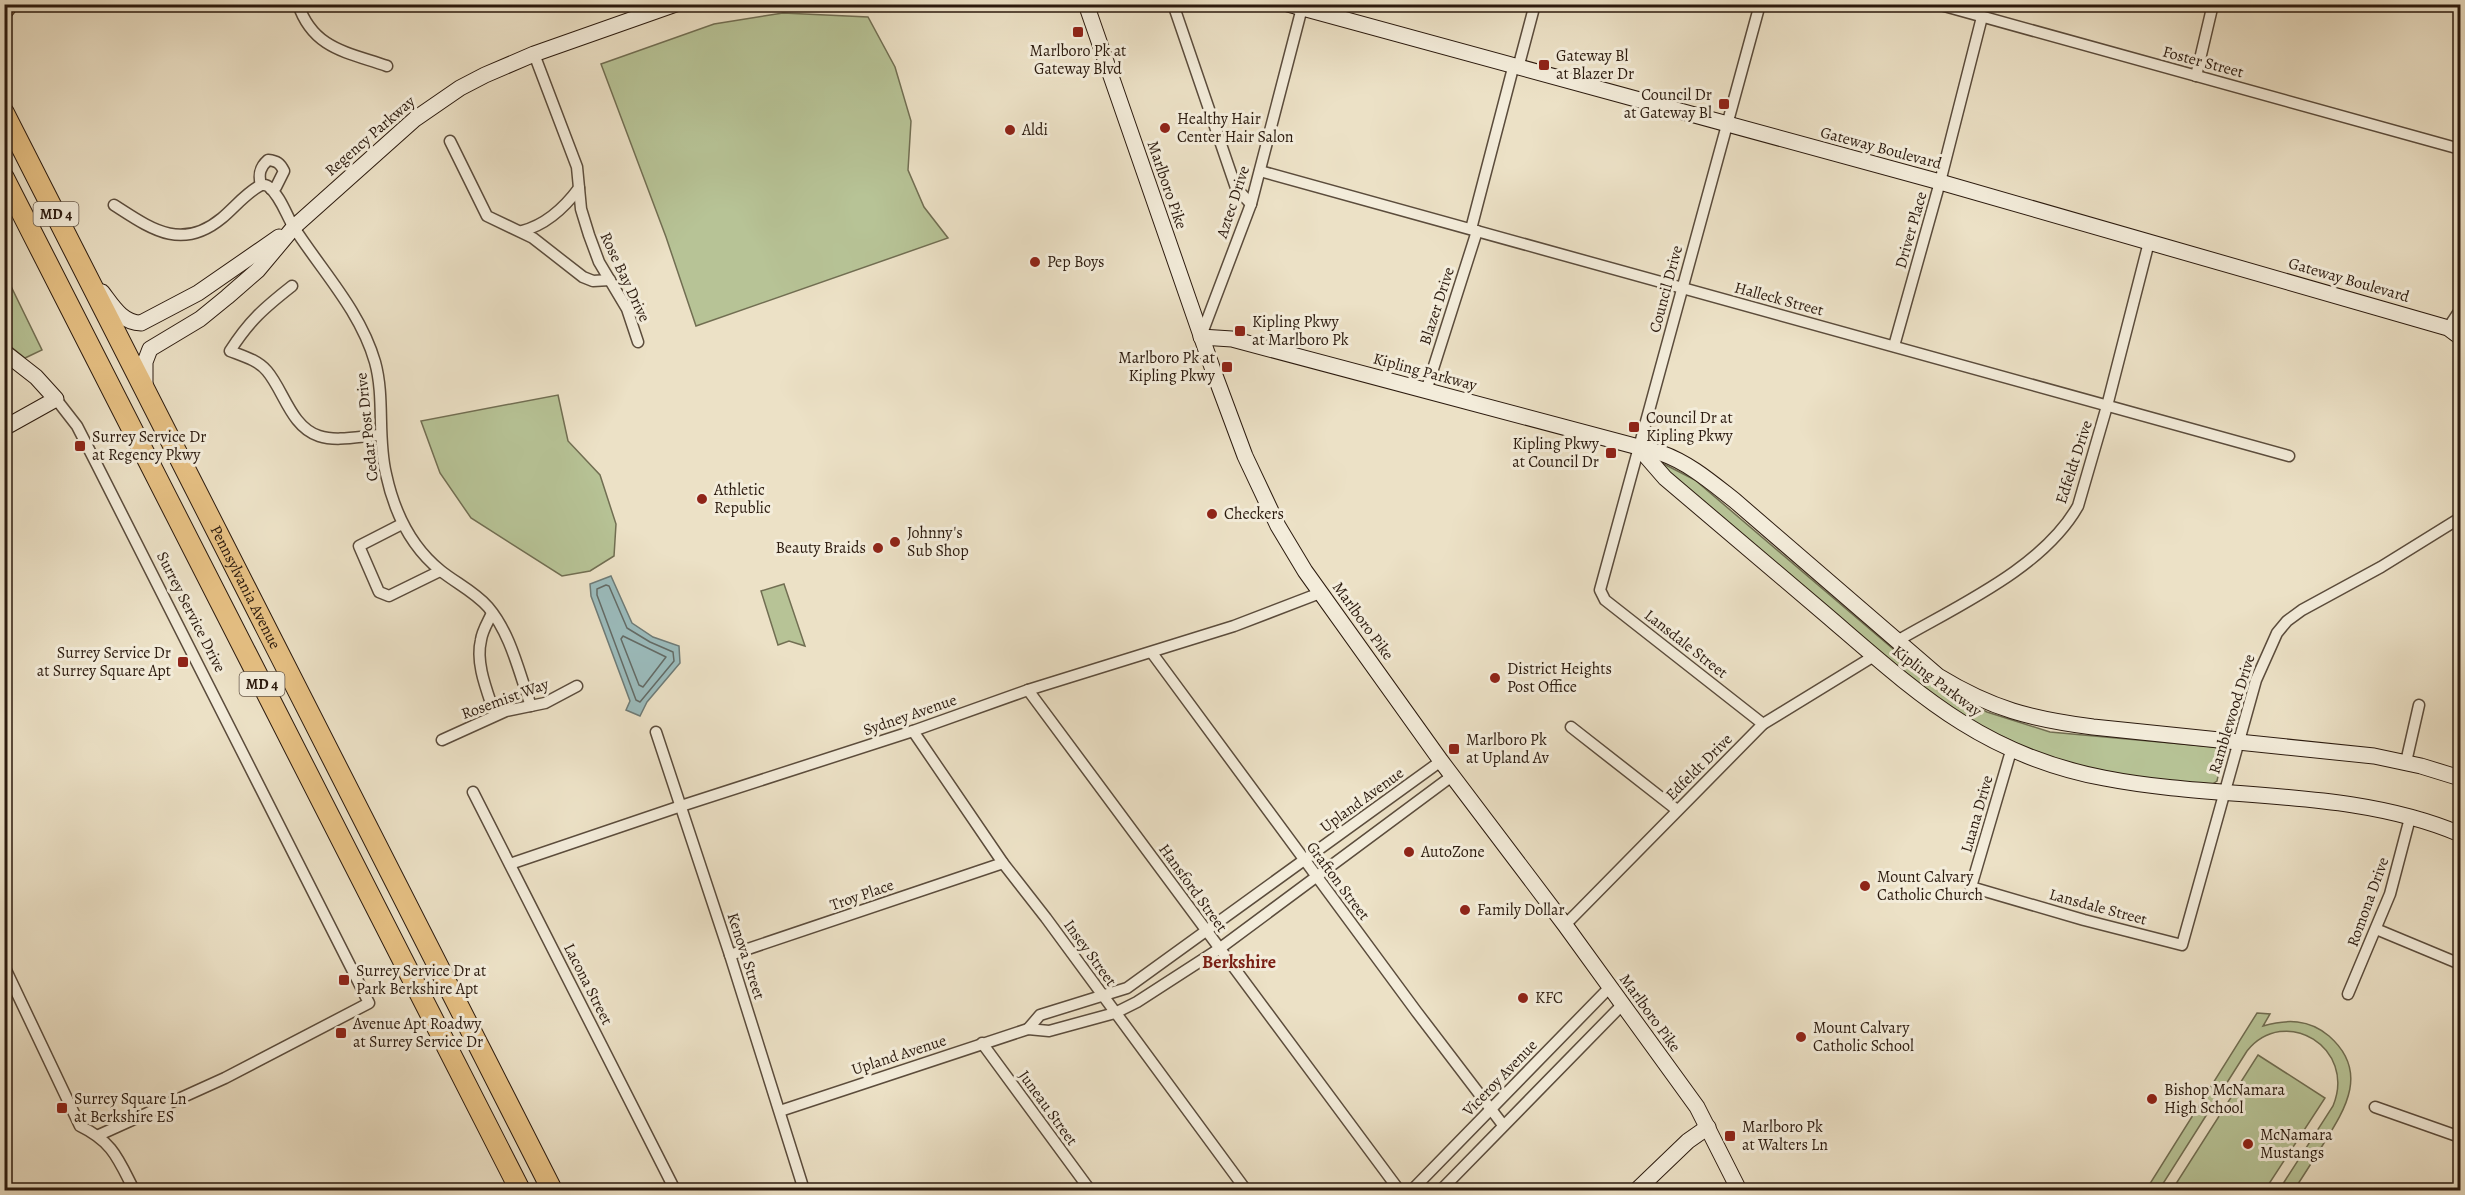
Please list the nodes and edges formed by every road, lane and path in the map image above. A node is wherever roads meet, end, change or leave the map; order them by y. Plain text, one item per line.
1 (9, 4) edge
2 (298, 4) edge
3 (676, 4) edge
4 (1086, 4) edge
5 (1173, 4) edge
6 (1535, 4) edge
7 (1760, 4) edge
8 (1937, 4) edge
9 (2213, 4) edge
10 (1298, 6) edge
11 (4, 9) edge
12 (1982, 17) junction
13 (534, 54) junction
14 (387, 66) dead end
15 (1516, 68) junction
16 (2196, 76) junction
17 (4, 113) edge
18 (1727, 124) junction
19 (450, 141) dead end
20 (2460, 149) edge
21 (1260, 171) junction
22 (4, 178) edge
23 (1940, 182) junction
24 (579, 188) junction
25 (1251, 204) junction
26 (114, 205) dead end
27 (294, 227) junction
28 (1474, 230) junction
29 (522, 231) junction
30 (2149, 242) junction
31 (87, 275) junction
32 (610, 280) junction
33 (292, 286) dead end
34 (1682, 288) junction
35 (2460, 310) edge
36 (2454, 332) edge
37 (1201, 337) junction
38 (638, 342) dead end
39 (1894, 346) junction
40 (4, 352) edge
41 (145, 390) junction
42 (1426, 391) junction
43 (56, 399) junction
44 (2107, 406) junction
45 (4, 428) edge
46 (380, 435) junction
47 (1638, 447) junction
48 (2289, 456) dead end
49 (2460, 518) edge
50 (402, 524) junction
51 (440, 571) junction
52 (1601, 582) joint
53 (1320, 593) junction
54 (492, 613) junction
55 (1897, 641) junction
56 (1152, 653) junction
57 (1874, 656) junction
58 (577, 686) dead end
59 (1028, 690) junction
60 (2419, 705) dead end
61 (531, 706) junction
62 (495, 715) junction
63 (1763, 724) junction
64 (1571, 727) dead end
65 (913, 731) junction
66 (656, 732) dead end
67 (442, 740) dead end
68 (2238, 742) junction
69 (2011, 751) junction
70 (1441, 761) junction
71 (2406, 762) junction
72 (1452, 776) junction
73 (2460, 778) edge
74 (473, 792) dead end
75 (2224, 794) junction
76 (681, 806) junction
77 (1677, 810) junction
78 (2410, 818) junction
79 (2460, 834) edge
80 (1305, 861) junction
81 (1003, 863) junction
82 (510, 864) junction
83 (1316, 876) junction
84 (1971, 887) joint
85 (1565, 924) junction
86 (2376, 929) junction
87 (1206, 932) junction
88 (2182, 945) joint
89 (1219, 949) junction
90 (730, 955) junction
91 (2460, 964) edge
92 (4, 966) edge
93 (1610, 987) junction
94 (2348, 994) dead end
95 (1101, 995) junction
96 (1622, 1005) junction
97 (1115, 1013) junction
98 (1028, 1029) junction
99 (982, 1043) junction
100 (2375, 1107) dead end
101 (1491, 1110) junction
102 (780, 1111) junction
103 (1503, 1125) junction
104 (1708, 1127) junction
105 (99, 1135) junction
106 (2460, 1137) edge
107 (134, 1191) edge
108 (520, 1191) edge
109 (552, 1191) edge
110 (675, 1191) edge
111 (804, 1191) edge
112 (1090, 1191) edge
113 (1245, 1191) edge
114 (1399, 1191) edge
115 (1412, 1191) edge
116 (1441, 1191) edge
117 (1637, 1191) edge
118 (1738, 1191) edge

1 - 11 highway
2 - 14 street
3 - 13 street, Regency Parkway
4 - 37 street, Marlboro Pike
5 - 25 street
6 - 15 street, Blazer Drive
7 - 18 street, Council Drive
8 - 12 street, Foster Street
9 - 16 street
10 - 15 street, Gateway Boulevard
10 - 21 street, Aztec Drive
12 - 16 street, Foster Street
12 - 23 street, Driver Place
13 - 24 street, Rose Bay Drive
13 - 27 street, Regency Parkway
15 - 18 street, Gateway Boulevard
15 - 28 street, Blazer Drive
16 - 20 street, Foster Street
17 - 31 highway, Pennsylvania Avenue / MD 4
18 - 23 street, Gateway Boulevard
18 - 34 street, Council Drive
19 - 29 street
21 - 25 street, Aztec Drive
21 - 28 street, Halleck Street
22 - 108 highway, Pennsylvania Avenue / MD 4
23 - 30 street, Gateway Boulevard
23 - 39 street, Driver Place
24 - 29 street
24 - 32 street, Rose Bay Drive
25 - 37 street, Aztec Drive
26 - 27 street, Cedar Post Drive
27 - 31 street, Regency Parkway
27 - 41 street, Regency Parkway
27 - 46 street, Cedar Post Drive
28 - 34 street, Halleck Street
28 - 42 street, Blazer Drive
29 - 32 street
30 - 36 street, Gateway Boulevard
30 - 44 street, Edfeldt Drive
31 - 41 highway, Pennsylvania Avenue / MD 4
32 - 38 street, Rose Bay Drive
33 - 46 street
34 - 39 street, Halleck Street
34 - 47 street, Council Drive
35 - 36 street
37 - 42 street, Kipling Parkway
37 - 53 street, Marlboro Pike
39 - 44 street, Halleck Street
40 - 43 street, Surrey Service Drive
41 - 109 highway, Pennsylvania Avenue / MD 4
42 - 47 street, Kipling Parkway
43 - 45 street
43 - 105 street, Surrey Service Drive
44 - 48 street, Halleck Street
44 - 55 street, Edfeldt Drive
46 - 50 street, Cedar Post Drive
47 - 52 street, Council Drive
47 - 55 street, Kipling Parkway
47 - 57 street, Kipling Parkway
49 - 68 street, Ramblewood Drive
50 - 51 street, Cedar Post Drive
50 - 51 street
51 - 54 street, Cedar Post Drive
52 - 63 street, Lansdale Street
53 - 56 street, Sydney Avenue
53 - 70 street, Marlboro Pike
54 - 61 street, Cedar Post Drive
54 - 62 street
55 - 68 street, Kipling Parkway
56 - 59 street, Sydney Avenue
56 - 80 street, Grafton Street
57 - 63 street, Edfeldt Drive
57 - 69 street, Kipling Parkway
58 - 61 street, Rosemist Way
59 - 65 street, Sydney Avenue
59 - 87 street, Hansford Street
60 - 71 street
61 - 62 street, Rosemist Way
62 - 67 street, Rosemist Way
63 - 77 street, Edfeldt Drive
64 - 77 street
65 - 76 street, Sydney Avenue
65 - 81 street, Insey Street
66 - 76 street, Kenova Street
68 - 71 street, Kipling Parkway
68 - 75 street, Ramblewood Drive
69 - 75 street, Kipling Parkway
69 - 84 street, Luana Drive
70 - 72 street, Marlboro Pike
70 - 80 street, Upland Avenue
71 - 73 street, Kipling Parkway
72 - 83 street, Upland Avenue
72 - 85 street, Marlboro Pike
74 - 82 street, Lacona Street
75 - 78 street, Kipling Parkway
75 - 88 street, Ramblewood Drive
76 - 82 street, Sydney Avenue
76 - 90 street, Kenova Street
77 - 85 street, Edfeldt Drive
78 - 79 street, Kipling Parkway
78 - 86 street, Romona Drive
80 - 83 street, Grafton Street
80 - 87 street, Upland Avenue
81 - 90 street, Troy Place
81 - 95 street, Insey Street
82 - 110 street, Lacona Street
83 - 89 street, Upland Avenue
83 - 101 street, Grafton Street
84 - 88 street, Lansdale Street
85 - 93 street, Marlboro Pike
86 - 91 street
86 - 94 street, Romona Drive
87 - 89 street, Hansford Street
87 - 95 street, Upland Avenue
89 - 97 street, Upland Avenue
89 - 114 street, Hansford Street
90 - 102 street, Kenova Street
92 - 105 street
93 - 96 street, Marlboro Pike
93 - 101 street, Viceroy Avenue
95 - 97 street, Insey Street
95 - 98 street, Upland Avenue
96 - 103 street
96 - 104 street, Marlboro Pike
97 - 98 street, Upland Avenue
97 - 113 street, Insey Street
98 - 99 street, Upland Avenue
99 - 102 street, Upland Avenue
99 - 112 street, Juneau Street
100 - 106 street
101 - 103 street, Grafton Street
101 - 115 street, Viceroy Avenue
102 - 111 street, Kenova Street
103 - 116 street
104 - 117 street
104 - 118 street, Marlboro Pike
105 - 107 street

